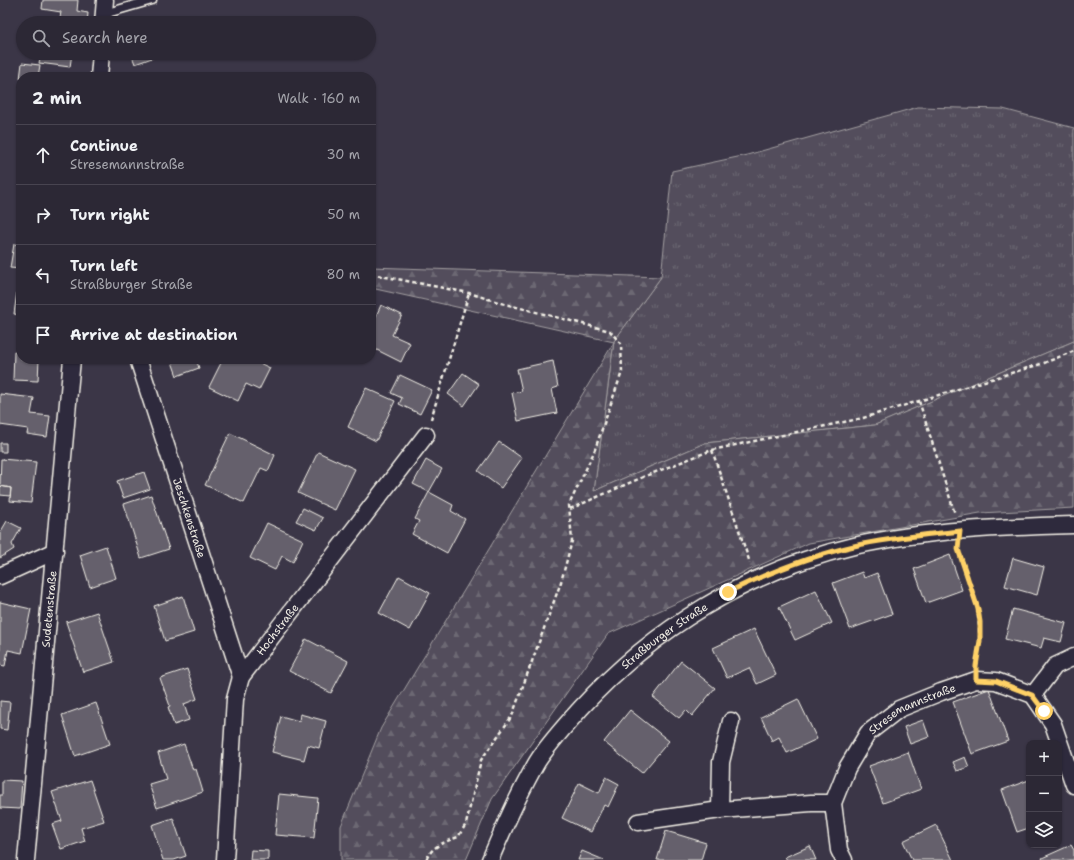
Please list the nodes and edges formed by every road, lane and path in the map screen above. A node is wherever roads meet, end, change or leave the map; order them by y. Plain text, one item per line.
1 (152, 0) edge
2 (104, 12) edge
3 (100, 60) edge
4 (99, 72) edge
5 (376, 275) edge
6 (469, 293) junction
7 (1074, 351) edge
8 (72, 364) edge
9 (140, 364) edge
10 (919, 401) junction
11 (426, 435) joint
12 (712, 450) junction
13 (570, 509) junction
14 (1074, 525) edge
15 (960, 531) junction
16 (55, 551) junction
17 (0, 576) edge
18 (756, 579) junction
19 (1074, 658) edge
20 (240, 677) junction
21 (976, 680) junction
22 (1032, 695) junction
23 (731, 721) dead end
24 (1074, 785) edge
25 (833, 803) junction
26 (720, 810) junction
27 (638, 822) dead end
28 (26, 860) edge
29 (225, 860) edge
30 (426, 860) edge
31 (490, 860) edge
32 (844, 860) edge

1 - 2 lane
3 - 4 street
5 - 6 path
6 - 11 path
6 - 13 path
7 - 10 path
8 - 16 street, Sudetenstraße
9 - 20 street, Jeschkenstraße
10 - 12 path
10 - 15 path
11 - 20 street, Hochstraße
12 - 13 path
12 - 18 path
13 - 30 path
14 - 15 street, Straßburger Straße
15 - 18 street, Straßburger Straße
15 - 21 path
16 - 17 street
16 - 28 street, Sudetenstraße
18 - 31 street, Straßburger Straße
19 - 22 street
20 - 29 street, Hochstraße
21 - 22 street, Stresemannstraße
21 - 25 street, Stresemannstraße
22 - 24 street
23 - 26 street
25 - 26 street
25 - 32 street, Stresemannstraße
26 - 27 street

